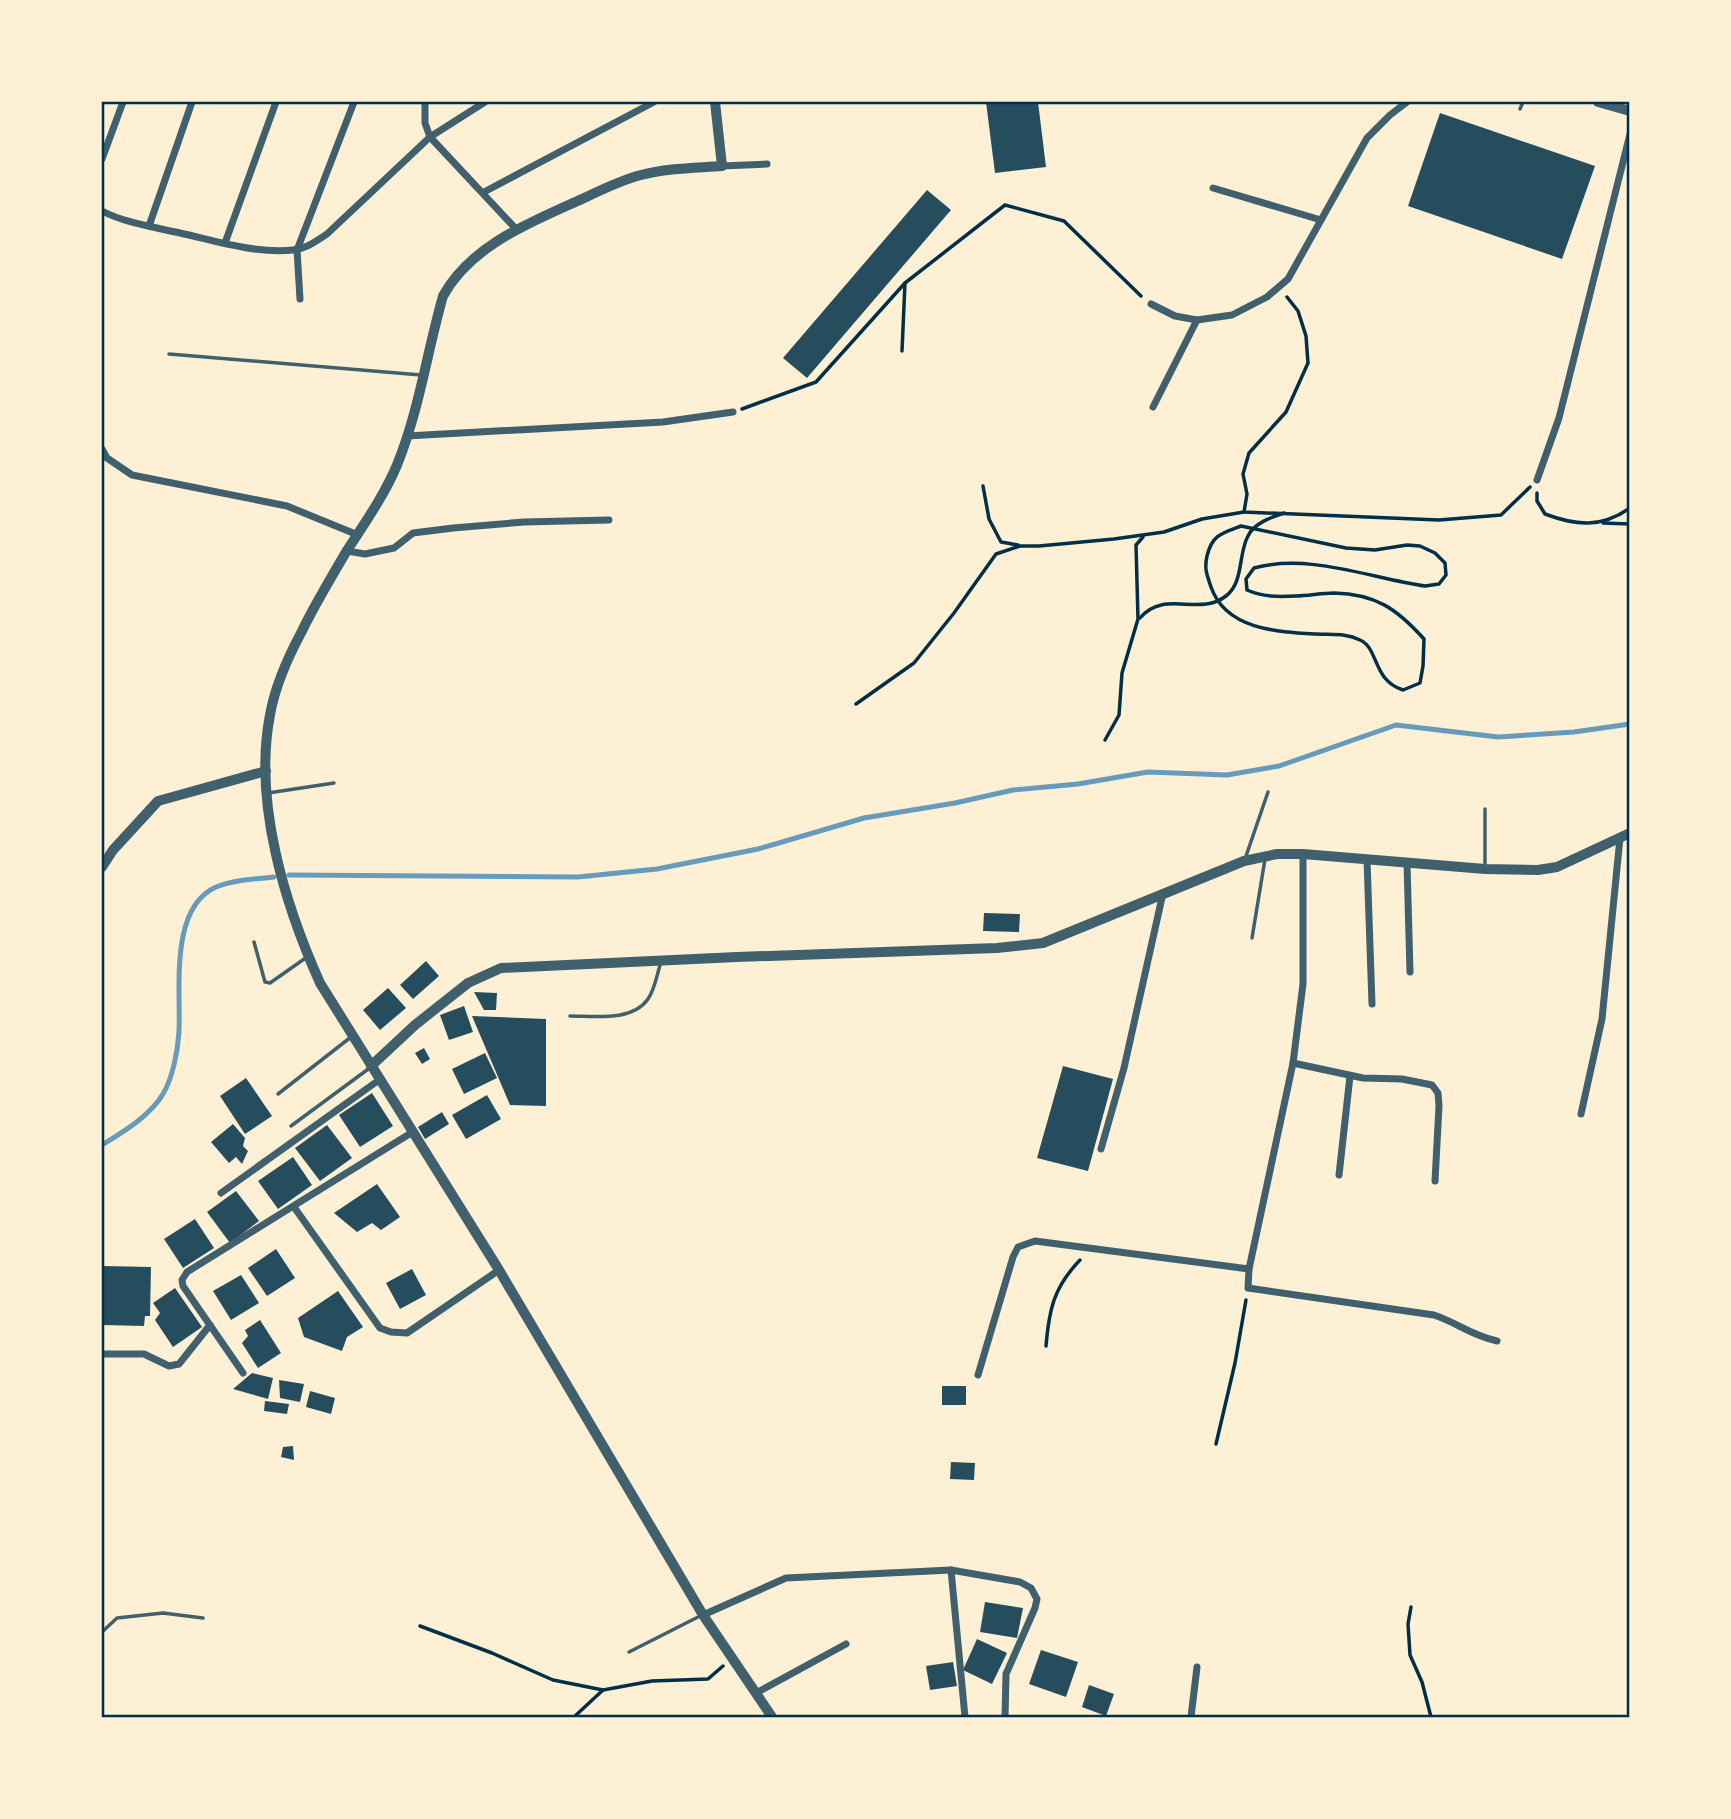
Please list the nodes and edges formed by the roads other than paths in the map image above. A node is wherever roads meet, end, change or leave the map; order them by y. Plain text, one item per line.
1 (123, 102) edge
2 (192, 102) edge
3 (276, 102) edge
4 (354, 102) edge
5 (425, 102) edge
6 (485, 102) edge
7 (654, 102) edge
8 (715, 102) edge
9 (1407, 102) edge
10 (1523, 102) edge
11 (1598, 102) edge
12 (638, 105) edge
13 (1520, 109) dead end
14 (1629, 111) edge
15 (1629, 134) edge
16 (430, 137) junction
17 (102, 159) edge
18 (766, 164) dead end
19 (722, 166) junction
20 (1213, 188) dead end
21 (484, 192) junction
22 (102, 211) edge
23 (1321, 220) junction
24 (149, 226) junction
25 (516, 229) junction
26 (225, 243) junction
27 (297, 250) junction
28 (300, 299) dead end
29 (1151, 304) road end
30 (1197, 320) junction
31 (169, 354) dead end
32 (423, 375) junction
33 (1153, 407) dead end
34 (733, 412) road end
35 (407, 436) junction
36 (102, 449) edge
37 (1537, 480) road end
38 (609, 520) dead end
39 (358, 535) junction
40 (347, 551) junction
41 (266, 771) junction
42 (334, 783) dead end
43 (1268, 792) dead end
44 (268, 793) junction
45 (1485, 809) dead end
46 (1625, 836) edge
47 (1303, 855) junction
48 (1265, 857) junction
49 (1367, 860) junction
50 (1244, 861) junction
51 (1407, 863) junction
52 (102, 867) edge
53 (1485, 869) junction
54 (1163, 893) junction
55 (1252, 938) dead end
56 (254, 942) dead end
57 (308, 957) junction
58 (661, 960) junction
59 (1410, 972) dead end
60 (1372, 1004) dead end
61 (570, 1016) dead end
62 (353, 1036) junction
63 (1293, 1063) junction
64 (371, 1066) junction
65 (1350, 1076) junction
66 (379, 1080) junction
67 (278, 1094) dead end
68 (1581, 1114) dead end
69 (291, 1126) dead end
70 (411, 1133) junction
71 (1101, 1149) dead end
72 (1339, 1175) dead end
73 (1435, 1181) dead end
74 (221, 1193) dead end
75 (294, 1207) junction
76 (1249, 1269) junction
77 (499, 1270) junction
78 (210, 1325) junction
79 (1497, 1341) dead end
80 (102, 1354) edge
81 (243, 1373) dead end
82 (978, 1375) dead end
83 (951, 1570) junction
84 (703, 1615) junction
85 (203, 1618) dead end
86 (102, 1632) edge
87 (846, 1644) dead end
88 (629, 1652) dead end
89 (1197, 1667) dead end
90 (755, 1693) junction
91 (772, 1717) edge
92 (965, 1717) edge
93 (1005, 1717) edge
94 (1191, 1717) edge

1 - 17 street
2 - 24 street
3 - 26 street
4 - 27 street
5 - 16 street
6 - 16 street
7 - 12 street
8 - 19 street
9 - 23 street
10 - 13 lane
11 - 14 street
12 - 21 street
15 - 37 street
16 - 21 street
16 - 27 street
18 - 19 street
19 - 25 street
20 - 23 street
21 - 25 street
22 - 24 street
23 - 30 street
24 - 26 street
25 - 32 street
26 - 27 street
27 - 28 street
29 - 30 street
30 - 33 street
31 - 32 lane
32 - 35 street
34 - 35 street
35 - 39 street
36 - 39 street
38 - 40 street
39 - 40 street
40 - 41 street
41 - 44 street
41 - 52 street
42 - 44 lane
43 - 50 lane
44 - 57 street
45 - 53 lane
46 - 53 street
46 - 68 street
47 - 48 street
47 - 49 street
47 - 63 street
48 - 50 street
48 - 55 lane
49 - 51 street
49 - 60 street
50 - 54 street
51 - 53 street
51 - 59 street
54 - 58 street
54 - 71 street
56 - 57 lane
57 - 62 street
58 - 61 lane
58 - 64 street
62 - 64 street
62 - 67 lane
63 - 65 street
63 - 76 street
64 - 66 street
64 - 69 lane
65 - 72 street
65 - 73 street
66 - 70 street
66 - 74 street
70 - 75 street
70 - 77 street
75 - 77 street
75 - 78 street
76 - 79 street
76 - 82 street
77 - 84 street
78 - 80 street
78 - 81 street
83 - 84 street
83 - 92 street
83 - 93 street
84 - 88 lane
84 - 90 street
85 - 86 lane
87 - 90 street
89 - 94 street
90 - 91 street

